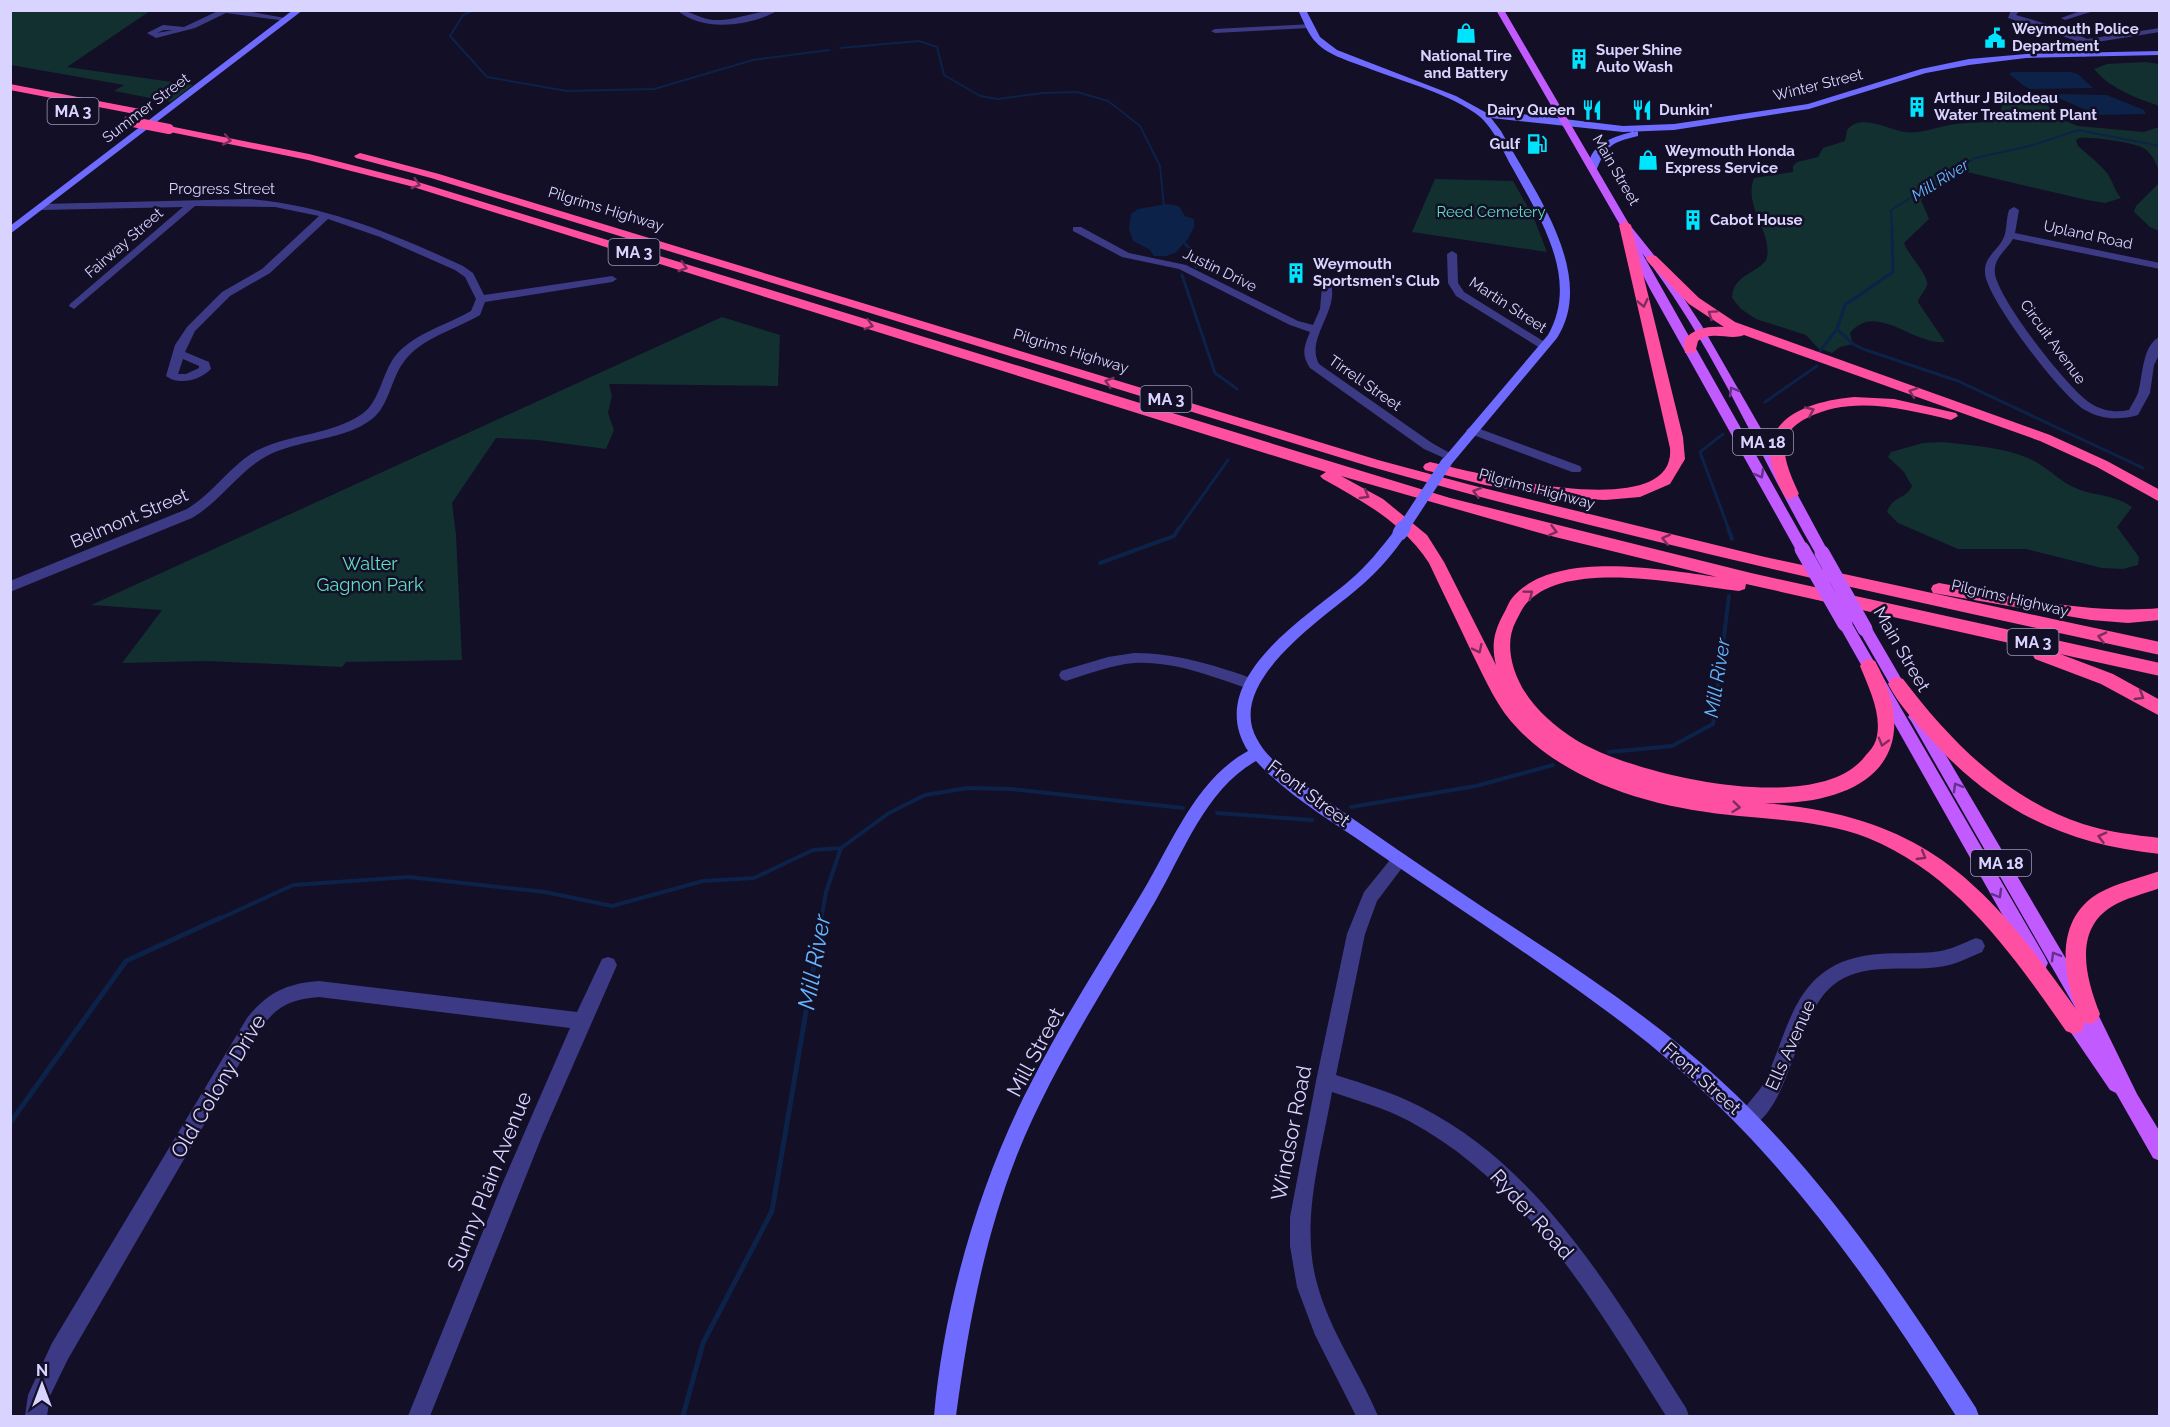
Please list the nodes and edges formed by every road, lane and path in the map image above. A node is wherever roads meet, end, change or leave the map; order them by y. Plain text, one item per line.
1 (299, 10) edge
2 (681, 10) edge
3 (775, 10) edge
4 (1302, 10) edge
5 (1500, 10) edge
6 (2016, 10) edge
7 (2093, 10) edge
8 (226, 11) edge
9 (2065, 18) dead end
10 (288, 19) junction
11 (1309, 26) junction
12 (182, 29) dead end
13 (2160, 30) edge
14 (1215, 31) dead end
15 (2084, 41) junction
16 (2160, 53) edge
17 (2084, 55) junction
18 (10, 87) edge
19 (10, 99) edge
20 (1483, 115) junction
21 (1566, 123) junction
22 (1659, 129) junction
23 (1593, 169) junction
24 (193, 203) junction
25 (42, 207) junction
26 (2014, 210) dead end
27 (326, 215) junction
28 (1625, 225) junction
29 (1077, 229) dead end
30 (10, 231) edge
31 (2010, 235) junction
32 (1452, 254) dead end
33 (1652, 259) junction
34 (2160, 266) edge
35 (612, 279) dead end
36 (1327, 286) dead end
37 (481, 299) junction
38 (74, 306) dead end
39 (1316, 330) junction
40 (1700, 334) junction
41 (1764, 339) junction
42 (2160, 340) edge
43 (1544, 346) junction
44 (1690, 350) junction
45 (179, 354) dead end
46 (1200, 418) junction
47 (1472, 430) junction
48 (1449, 460) junction
49 (1576, 469) dead end
50 (1791, 494) junction
51 (2160, 497) edge
52 (2160, 508) edge
53 (1690, 545) junction
54 (10, 587) edge
55 (1808, 591) junction
56 (1907, 613) junction
57 (2160, 614) edge
58 (2160, 649) edge
59 (1869, 666) junction
60 (2160, 670) edge
61 (1066, 675) dead end
62 (1252, 684) junction
63 (1897, 684) junction
64 (2160, 709) edge
65 (1258, 753) junction
66 (2160, 846) edge
67 (1400, 860) junction
68 (2160, 879) edge
69 (1976, 946) dead end
70 (608, 965) dead end
71 (2082, 1019) junction
72 (581, 1021) junction
73 (1325, 1081) junction
74 (1747, 1120) junction
75 (2160, 1151) edge
76 (36, 1416) edge
77 (419, 1416) edge
78 (945, 1416) edge
79 (1367, 1416) edge
80 (1678, 1416) edge
81 (1968, 1416) edge

1 - 10 street, Summer Street
2 - 3 street
4 - 11 street, Front Street
5 - 21 main road, Main Street / MA 18
6 - 15 street
7 - 9 street
8 - 10 street
8 - 12 street
10 - 25 street, Summer Street
11 - 14 street
11 - 20 street, Front Street
13 - 15 street
15 - 17 street
16 - 17 street, Winter Street
17 - 22 street, Winter Street
46 -> 18 highway, Pilgrims Highway / MA 3
19 -> 46 highway, Pilgrims Highway / MA 3, bridge
20 - 21 street, Winter Street
20 - 43 street, Front Street
21 - 22 street, Winter Street
21 - 23 main road, Main Street / MA 18
22 - 23 street
23 - 28 main road, Main Street / MA 18
24 - 25 street, Progress Street
24 - 27 street, Progress Street
24 - 38 street, Fairway Street
25 - 30 street, Summer Street
26 - 31 street, Circuit Avenue
27 - 37 street, Progress Street
27 - 45 street
28 - 33 main road, Main Street / MA 18
28 - 44 main road, Main Street / MA 18
28 -> 46 highway
29 - 39 street, Justin Drive
31 - 34 street, Upland Road
31 - 42 street, Circuit Avenue
32 - 43 street, Martin Street
33 - 40 main road, Main Street / MA 18
41 -> 33 highway
35 - 37 street
36 - 39 street, Tirrell Street
37 - 54 street, Belmont Street
39 - 48 street, Tirrell Street
40 - 41 highway
40 - 44 highway
50 -> 40 main road, Main Street / MA 18
51 -> 41 highway
43 - 47 street, Front Street
44 -> 59 main road, Main Street / MA 18, bridge
53 -> 46 highway, Pilgrims Highway / MA 3
46 -> 55 highway, Pilgrims Highway / MA 3
46 -> 71 highway
47 - 48 street, Front Street
47 - 49 street
48 - 62 street, Front Street, bridge
50 -> 52 highway
50 - 63 main road, Main Street / MA 18, bridge
53 - 57 highway
58 -> 53 highway, Pilgrims Highway / MA 3
55 - 56 highway, Pilgrims Highway / MA 3
59 -> 55 highway
56 - 60 highway, Pilgrims Highway / MA 3
56 -> 64 highway
59 -> 71 main road, Main Street / MA 18
61 - 62 street
62 - 65 street, Front Street
66 -> 63 highway
71 -> 63 main road, Main Street / MA 18
65 - 67 street, Front Street
65 - 78 street, Mill Street
67 - 73 street, Windsor Road
67 - 74 street, Front Street
68 - 71 highway
69 - 74 street, Ells Avenue
70 - 72 street, Sunny Plain Avenue
71 - 75 main road, Main Street / MA 18
72 - 76 street, Old Colony Drive
72 - 77 street, Sunny Plain Avenue
73 - 79 street, Windsor Road
73 - 80 street, Ryder Road
74 - 81 street, Front Street

